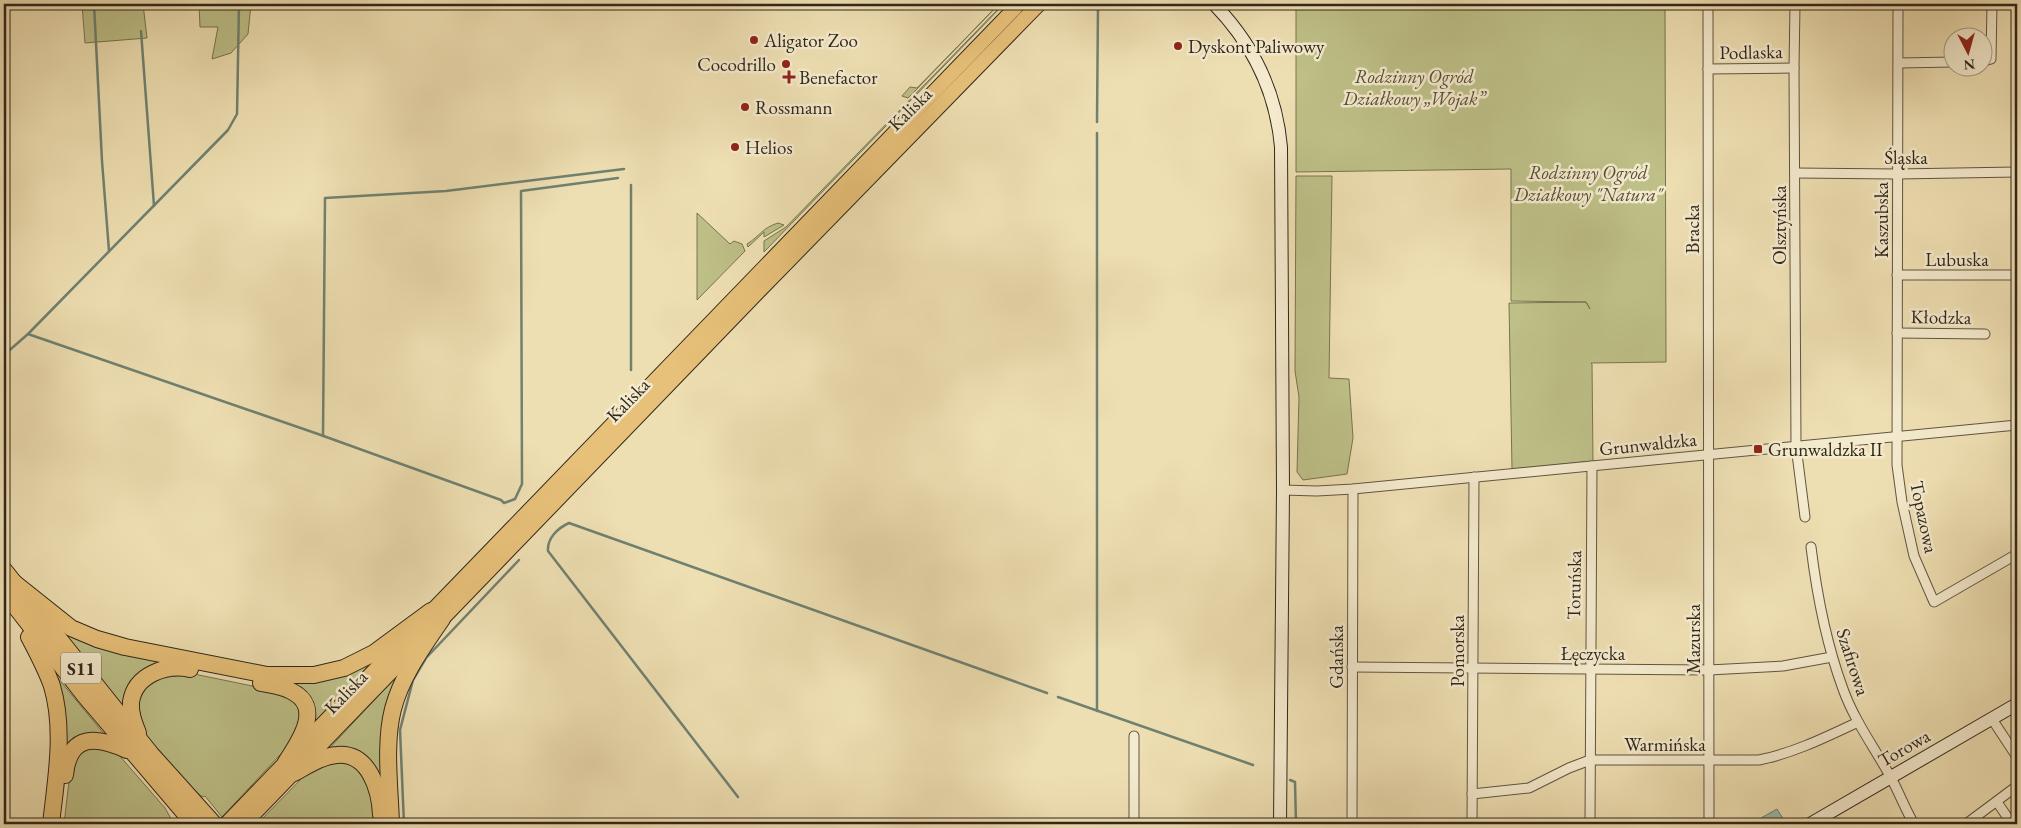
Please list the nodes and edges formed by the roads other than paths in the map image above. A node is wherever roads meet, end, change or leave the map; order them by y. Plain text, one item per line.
1 (1019, 4) edge
2 (1039, 4) edge
3 (1214, 4) edge
4 (1708, 4) edge
5 (1795, 4) edge
6 (1898, 4) edge
7 (1992, 4) edge
8 (1989, 28) edge
9 (1944, 62) edge
10 (1899, 63) junction
11 (1794, 68) junction
12 (1708, 70) junction
13 (2017, 172) edge
14 (1795, 173) junction
15 (1897, 174) junction
16 (2017, 274) edge
17 (1896, 275) junction
18 (1897, 333) junction
19 (1985, 334) dead end
20 (2017, 424) edge
21 (1898, 436) junction
22 (1796, 446) junction
23 (1708, 454) junction
24 (1592, 466) junction
25 (1474, 477) junction
26 (1283, 490) junction
27 (1353, 490) junction
28 (1805, 517) dead end
29 (1812, 547) dead end
30 (2017, 554) edge
31 (6, 584) edge
32 (437, 615) junction
33 (1832, 657) junction
34 (1352, 667) junction
35 (1473, 669) junction
36 (1589, 669) junction
37 (1709, 670) junction
38 (2017, 704) edge
39 (1992, 719) junction
40 (1858, 722) junction
41 (1134, 736) dead end
42 (132, 752) junction
43 (151, 754) junction
44 (2017, 757) edge
45 (1590, 760) junction
46 (1709, 760) junction
47 (290, 767) junction
48 (1891, 778) junction
49 (2017, 786) edge
50 (1472, 794) junction
51 (1997, 802) junction
52 (195, 819) edge
53 (51, 824) edge
54 (59, 824) edge
55 (214, 824) edge
56 (226, 824) edge
57 (244, 824) edge
58 (381, 824) edge
59 (391, 824) edge
60 (1134, 824) edge
61 (1280, 824) edge
62 (1352, 824) edge
63 (1472, 824) edge
64 (1590, 824) edge
65 (1709, 824) edge
66 (1810, 824) edge
67 (1914, 824) edge
68 (1966, 824) edge
69 (2012, 824) edge

1 - 32 main road, Kaliska
2 - 32 main road, Kaliska
3 - 26 street
4 - 12 street, Bracka
5 - 11 street, Olsztyńska
6 - 10 street, Kaszubska
7 - 8 street
9 - 10 street
10 - 15 street, Kaszubska
11 - 12 street, Podlaska
11 - 14 street, Olsztyńska
12 - 23 street, Bracka
13 - 15 street, Śląska
14 - 15 street, Śląska
14 - 22 street, Olsztyńska
15 - 17 street, Kaszubska
16 - 17 street, Lubuska
17 - 18 street, Kaszubska
18 - 19 street, Kłodzka
18 - 21 street, Kaszubska
20 - 21 street, Grunwaldzka
21 - 22 street, Grunwaldzka
21 - 30 street, Topazowa
22 - 23 street, Grunwaldzka
22 - 28 street
23 - 24 street, Grunwaldzka
23 - 37 street, Mazurska
24 - 25 street, Grunwaldzka
24 - 36 street, Toruńska
25 - 27 street, Grunwaldzka
25 - 35 street, Pomorska
26 - 27 street, Grunwaldzka
26 - 61 street
27 - 34 street, Gdańska
29 - 33 street, Szafirowa
31 - 32 highway
31 - 42 highway, S11
31 - 43 highway, S11
31 - 53 highway
32 - 47 main road, Kaliska
32 - 59 highway
33 - 37 street, Łęczycka
33 - 40 street, Szafirowa
34 - 35 street, Łęczycka
34 - 62 street, Gdańska
35 - 36 street, Łęczycka
35 - 50 street, Pomorska
36 - 37 street, Łęczycka
36 - 45 street, Toruńska
37 - 46 street, Mazurska
38 - 39 street, Torowa
39 - 44 street
39 - 48 street, Torowa
40 - 46 street, Warmińska
40 - 48 street, Szafirowa
41 - 60 street
42 - 52 highway, S11
42 - 54 highway
43 - 47 highway
43 - 52 highway, S11
45 - 46 street, Warmińska
45 - 50 street, Warmińska
45 - 64 street, Toruńska
46 - 65 street, Mazurska
47 - 56 main road, Kaliska
47 - 57 main road, Kaliska
47 - 58 highway
48 - 66 street, Torowa
48 - 67 street, Szafirowa
49 - 51 street
50 - 63 street, Pomorska
51 - 68 street
51 - 69 street
52 - 55 highway, S11

